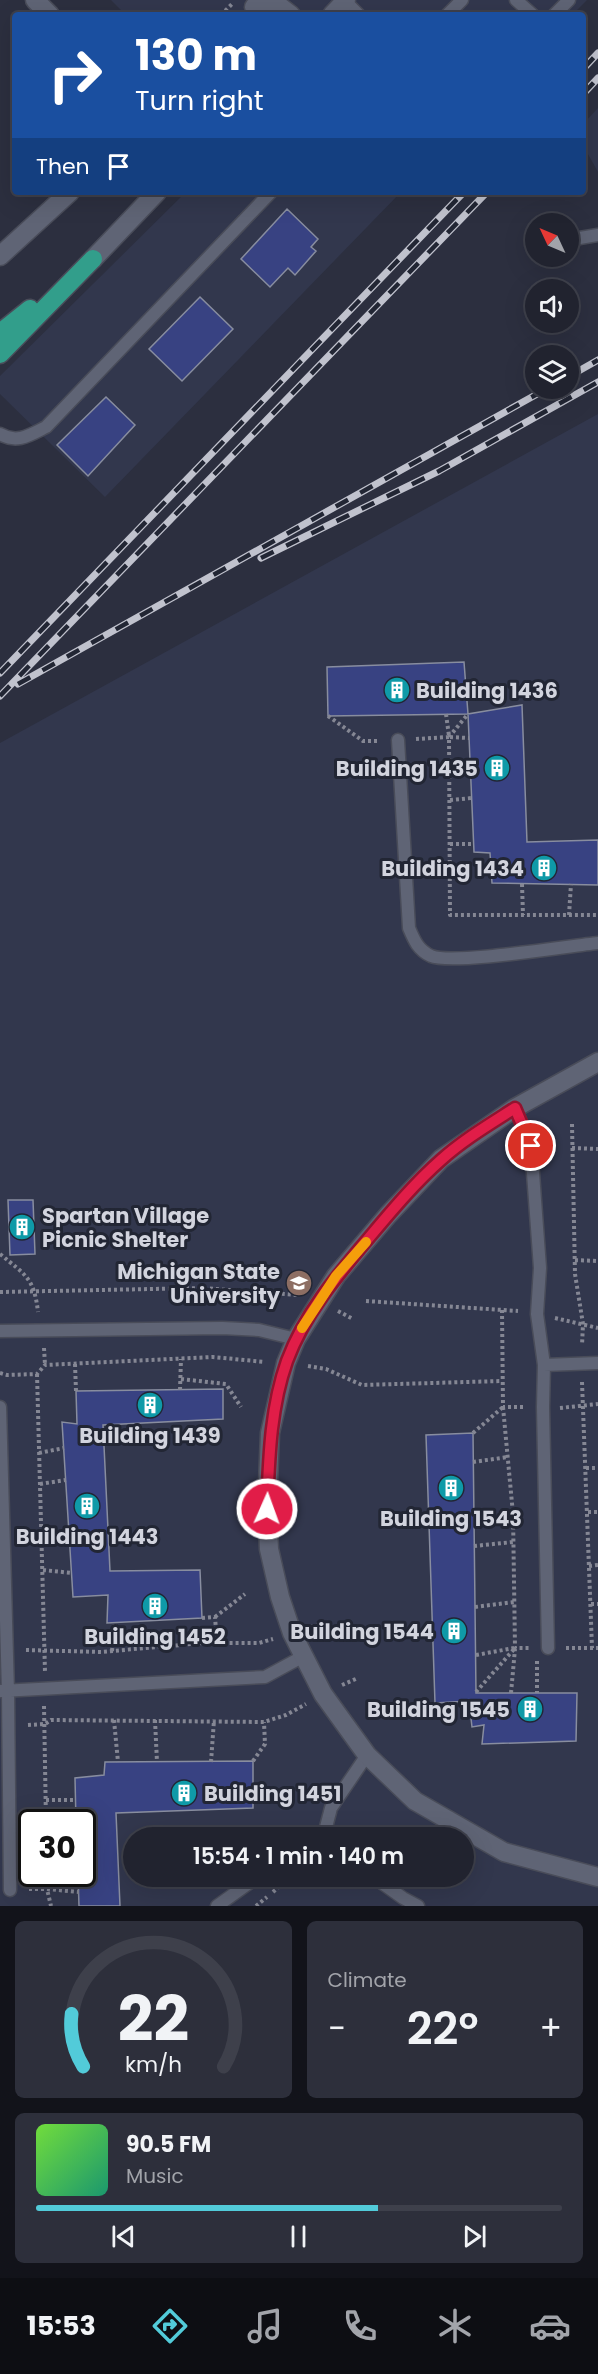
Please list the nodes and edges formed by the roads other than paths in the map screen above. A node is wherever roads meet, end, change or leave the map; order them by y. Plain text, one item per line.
1 (35, 0) edge
2 (346, 0) edge
3 (462, 0) edge
4 (516, 0) edge
5 (569, 0) edge
6 (253, 7) edge
7 (47, 12) edge
8 (287, 12) edge
9 (335, 12) edge
10 (356, 12) edge
11 (450, 12) edge
12 (530, 12) edge
13 (557, 12) edge
14 (67, 195) edge
15 (155, 195) edge
16 (268, 195) edge
17 (598, 235) edge
18 (579, 238) edge
19 (0, 256) edge
20 (93, 259) junction
21 (0, 333) edge
22 (0, 354) edge
23 (0, 434) edge
24 (398, 740) road end
25 (598, 943) edge
26 (598, 1062) edge
27 (515, 1108) junction
28 (0, 1331) edge
29 (296, 1339) junction
30 (598, 1363) edge
31 (544, 1365) junction
32 (0, 1407) edge
33 (542, 1648) road end
34 (302, 1656) junction
35 (4, 1691) edge
36 (367, 1755) junction
37 (325, 1827) edge
38 (598, 1877) edge
39 (244, 1887) edge
40 (388, 1887) edge
41 (10, 1890) dead end
42 (217, 1906) edge
43 (418, 1906) edge

1 - 7 street
2 - 9 street
2 - 10 lane
3 - 11 lane
4 - 12 lane
5 - 13 lane
6 - 8 street
14 - 19 street
15 - 20 street
16 - 23 lane
17 - 18 lane
20 - 21 highway
20 - 22 highway
24 - 25 lane
26 - 27 street
27 - 29 street
27 - 31 lane
28 - 29 lane
29 - 34 street
30 - 31 lane
31 - 33 lane
32 - 35 lane
34 - 35 lane
34 - 36 street
35 - 41 lane
36 - 37 lane
36 - 38 street
39 - 42 lane
40 - 43 lane

